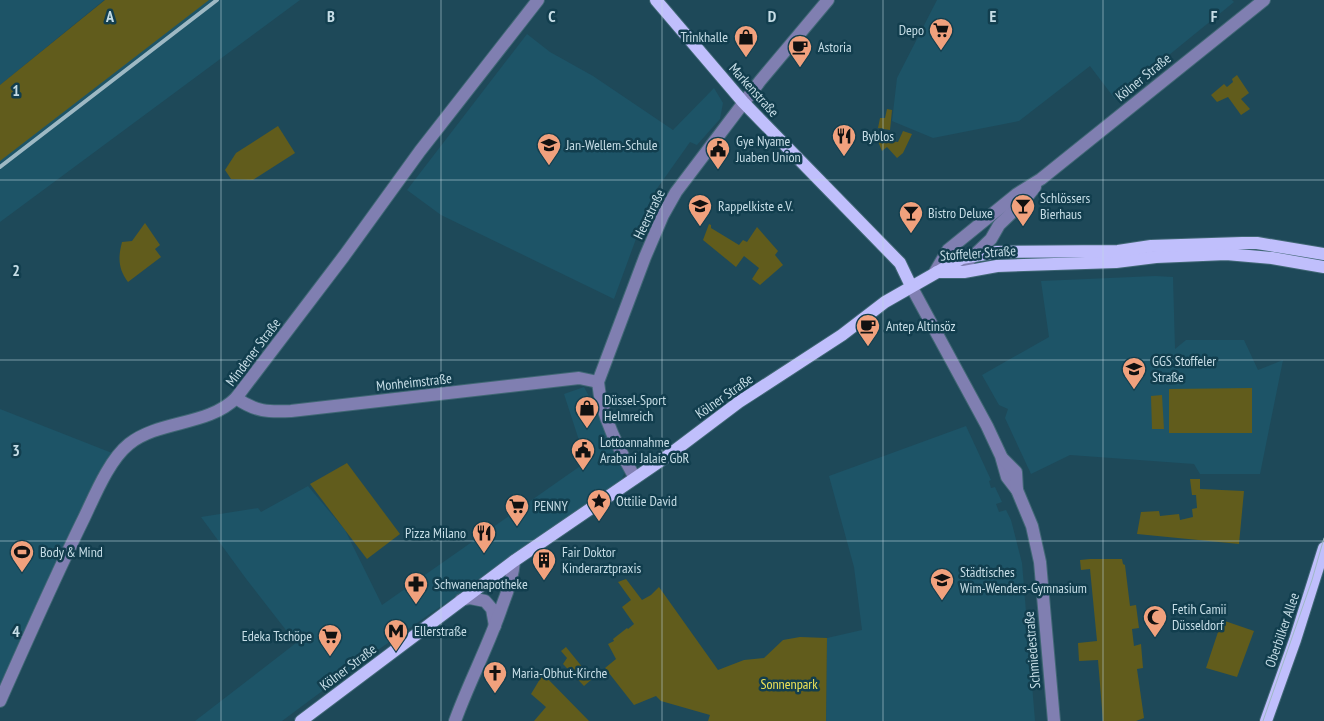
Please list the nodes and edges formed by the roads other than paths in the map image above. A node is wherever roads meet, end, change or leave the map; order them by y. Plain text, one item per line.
1 (538, 0) edge
2 (656, 0) edge
3 (828, 0) edge
4 (1264, 0) edge
5 (743, 102) junction
6 (1041, 179) junction
7 (991, 239) junction
8 (997, 252) junction
9 (1324, 254) edge
10 (974, 256) junction
11 (1324, 267) edge
12 (935, 272) junction
13 (911, 286) junction
14 (598, 382) junction
15 (236, 398) junction
16 (635, 478) junction
17 (1324, 548) edge
18 (514, 561) junction
19 (461, 600) junction
20 (495, 628) junction
21 (0, 702) edge
22 (301, 721) edge
23 (455, 721) edge
24 (1054, 721) edge
25 (1266, 721) edge

1 - 15 street, Mindener Straße
2 - 5 main road, Markenstraße
3 - 5 street, Heerstraße
4 - 6 street, Kölner Straße
5 - 13 main road, Markenstraße
5 - 14 street, Heerstraße
6 - 7 street, Kölner Straße
6 - 12 street, Kölner Straße
7 - 8 street
7 - 10 street, Kölner Straße
8 - 9 main road, Stoffeler Straße
8 - 10 main road, Stoffeler Straße
10 - 12 main road, Stoffeler Straße
11 - 12 main road, Stoffeler Straße
12 - 13 main road, Kölner Straße
13 - 16 main road, Kölner Straße
13 - 24 street, Schmiedestraße
14 - 15 street, Monheimstraße
14 - 16 street
15 - 21 street, Mindener Straße
16 - 18 main road, Kölner Straße
17 - 25 main road, Oberbilker Allee
18 - 19 main road, Kölner Straße
18 - 20 street
19 - 20 street
19 - 22 main road, Kölner Straße
20 - 23 street

